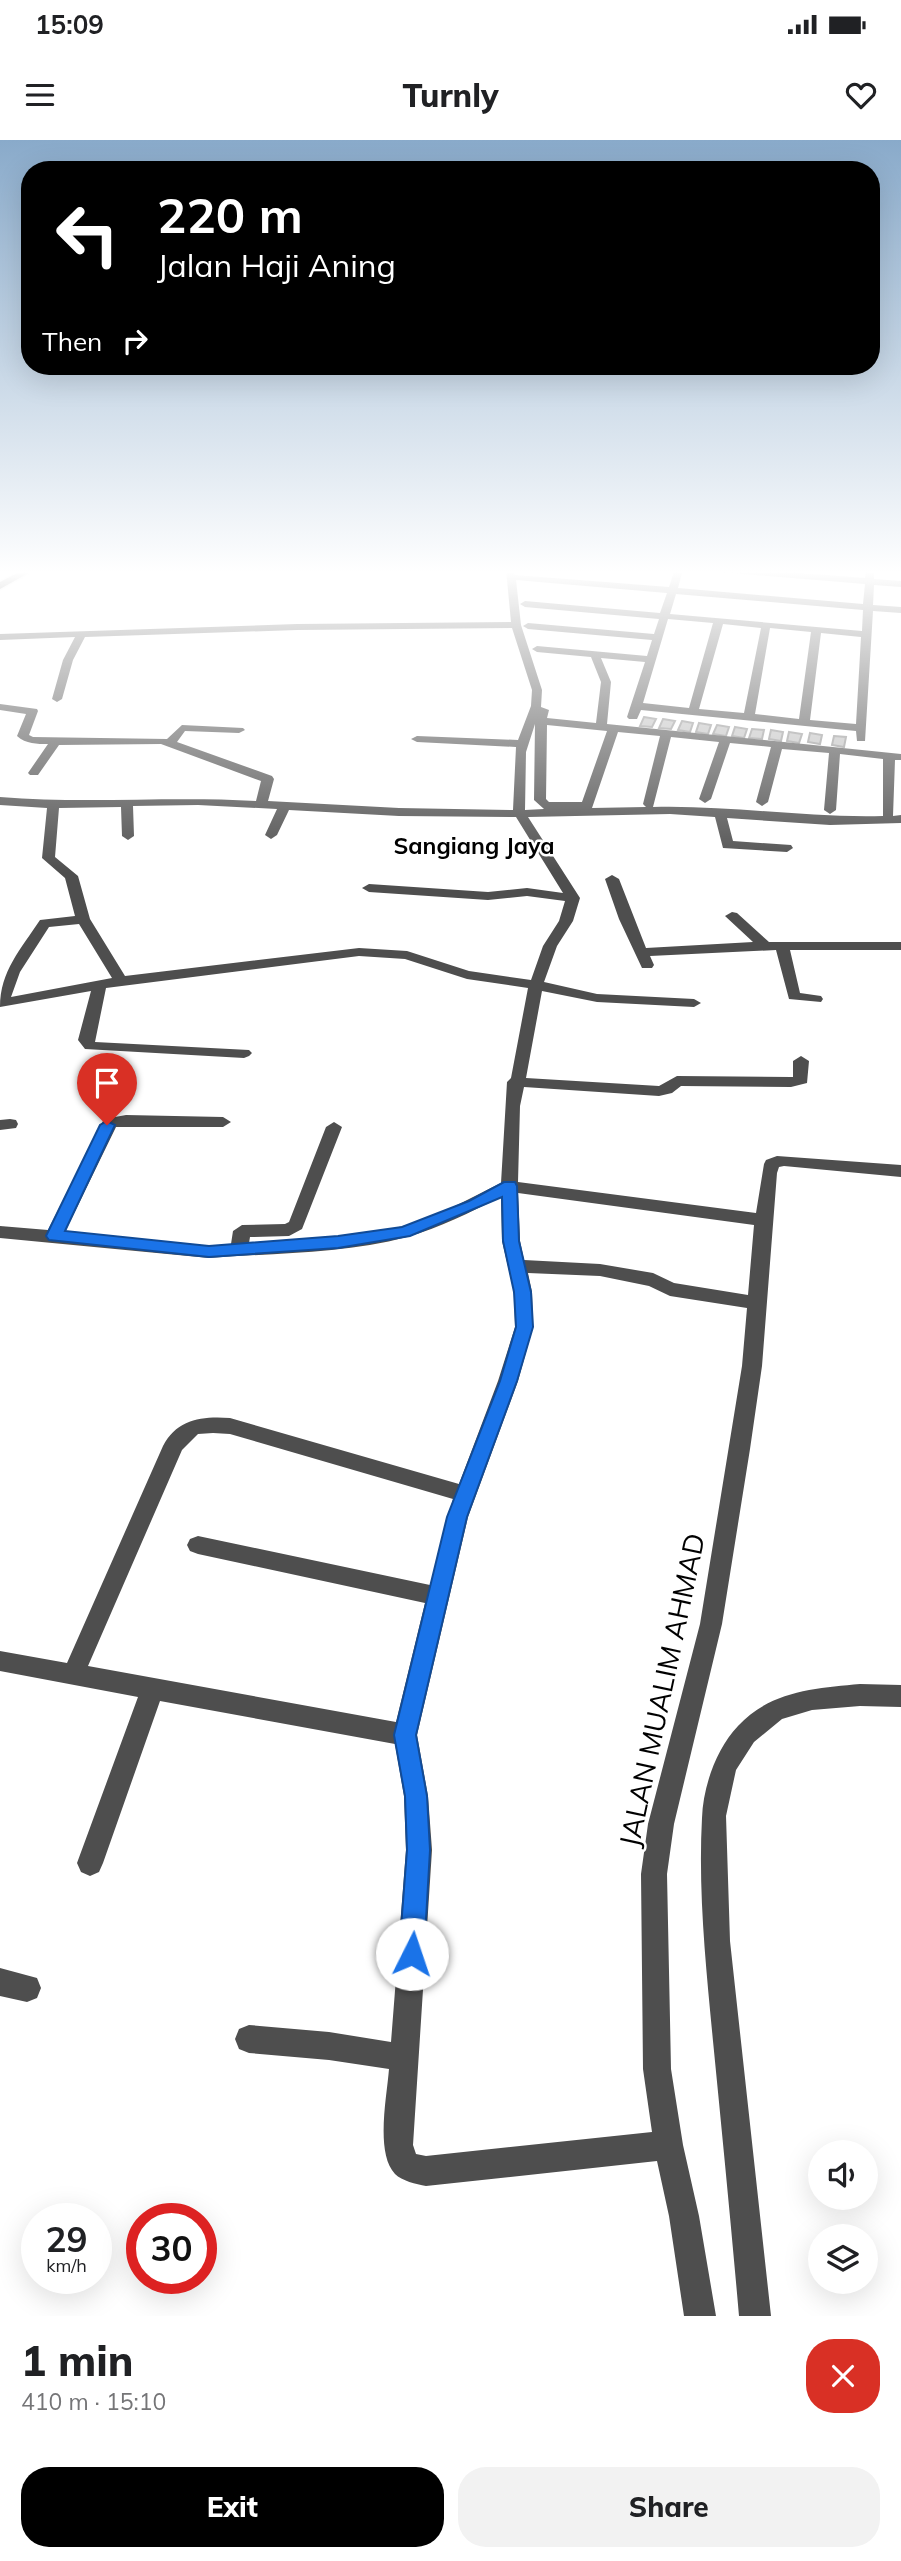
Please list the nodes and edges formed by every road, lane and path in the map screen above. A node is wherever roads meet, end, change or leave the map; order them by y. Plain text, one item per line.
1 (65, 671) edge
2 (533, 671) edge
3 (542, 671) edge
4 (601, 671) edge
5 (647, 671) edge
6 (705, 671) edge
7 (758, 671) edge
8 (811, 671) edge
9 (865, 671) edge
10 (57, 699) dead end
11 (636, 706) junction
12 (0, 707) edge
13 (693, 712) junction
14 (749, 718) junction
15 (541, 722) junction
16 (804, 723) junction
17 (607, 728) junction
18 (862, 729) junction
19 (239, 730) dead end
20 (629, 730) junction
21 (666, 734) junction
22 (417, 739) dead end
23 (725, 740) junction
24 (56, 742) junction
25 (170, 743) junction
26 (523, 744) junction
27 (777, 745) junction
28 (835, 750) junction
29 (860, 753) junction
30 (895, 756) edge
31 (34, 773) dead end
32 (705, 799) dead end
33 (0, 801) edge
34 (762, 802) dead end
35 (261, 803) junction
36 (127, 804) junction
37 (649, 804) dead end
38 (53, 805) junction
39 (285, 806) junction
40 (830, 810) dead end
41 (519, 813) junction
42 (720, 813) junction
43 (888, 814) dead end
44 (901, 819) edge
45 (271, 835) dead end
46 (128, 836) dead end
47 (787, 848) dead end
48 (612, 879) dead end
49 (369, 888) dead end
50 (573, 898) junction
51 (732, 916) dead end
52 (83, 919) junction
53 (765, 946) junction
54 (782, 946) junction
55 (901, 946) edge
56 (121, 981) junction
57 (100, 985) junction
58 (536, 985) junction
59 (816, 999) dead end
60 (1, 1003) edge
61 (694, 1003) dead end
62 (244, 1053) dead end
63 (801, 1061) dead end
64 (516, 1083) junction
65 (223, 1122) dead end
66 (334, 1127) dead end
67 (901, 1171) edge
68 (509, 1186) junction
69 (763, 1220) junction
70 (0, 1232) edge
71 (54, 1236) junction
72 (239, 1251) junction
73 (516, 1266) junction
74 (758, 1303) junction
75 (465, 1494) junction
76 (198, 1545) dead end
77 (436, 1597) junction
78 (0, 1661) edge
79 (73, 1674) junction
80 (153, 1689) junction
81 (901, 1696) edge
82 (405, 1735) junction
83 (90, 1863) dead end
84 (0, 1982) edge
85 (27, 1988) dead end
86 (249, 2039) dead end
87 (405, 2058) junction
88 (668, 2145) junction
89 (700, 2316) edge
90 (755, 2316) edge

1 - 10 street
2 - 26 street
3 - 15 street
4 - 17 street
5 - 11 street
6 - 13 street
7 - 14 street
8 - 16 street
9 - 18 street
11 - 13 street
11 - 20 street
12 - 24 street
13 - 14 street
14 - 16 street
15 - 17 street
15 - 17 street
16 - 18 street
17 - 20 street
18 - 29 street
19 - 25 street
20 - 21 street
21 - 23 street
21 - 37 street
22 - 26 street
23 - 27 street
23 - 32 street
24 - 25 street
24 - 31 street
25 - 35 street
26 - 41 street
27 - 28 street
27 - 34 street
28 - 29 street
28 - 40 street
29 - 30 street
30 - 43 street
33 - 38 street
35 - 36 street
35 - 39 street
36 - 38 street
36 - 46 street
38 - 52 street
39 - 41 street
39 - 45 street
41 - 42 street
41 - 50 street
42 - 44 street
42 - 47 street
48 - 53 street
49 - 50 street
50 - 58 street
51 - 53 street
52 - 56 street
52 - 60 street
53 - 54 street
54 - 55 street
54 - 59 street
56 - 57 street
56 - 58 street
57 - 60 street
57 - 62 street
58 - 61 street
58 - 64 street
63 - 64 street
64 - 68 street
65 - 71 street
66 - 72 street
67 - 69 street, JALAN MUALIM AHMAD
68 - 69 street
68 - 72 street
68 - 73 street
69 - 74 street, JALAN MUALIM AHMAD
70 - 71 street
71 - 72 street
73 - 74 street
73 - 75 street
74 - 88 street, JALAN MUALIM AHMAD
75 - 77 street
75 - 79 street
76 - 77 street
77 - 82 street
78 - 79 street
79 - 80 street
80 - 82 street
80 - 83 street
81 - 90 street
82 - 87 street
84 - 85 street
86 - 87 street
87 - 88 street
88 - 89 street, JALAN MUALIM AHMAD

